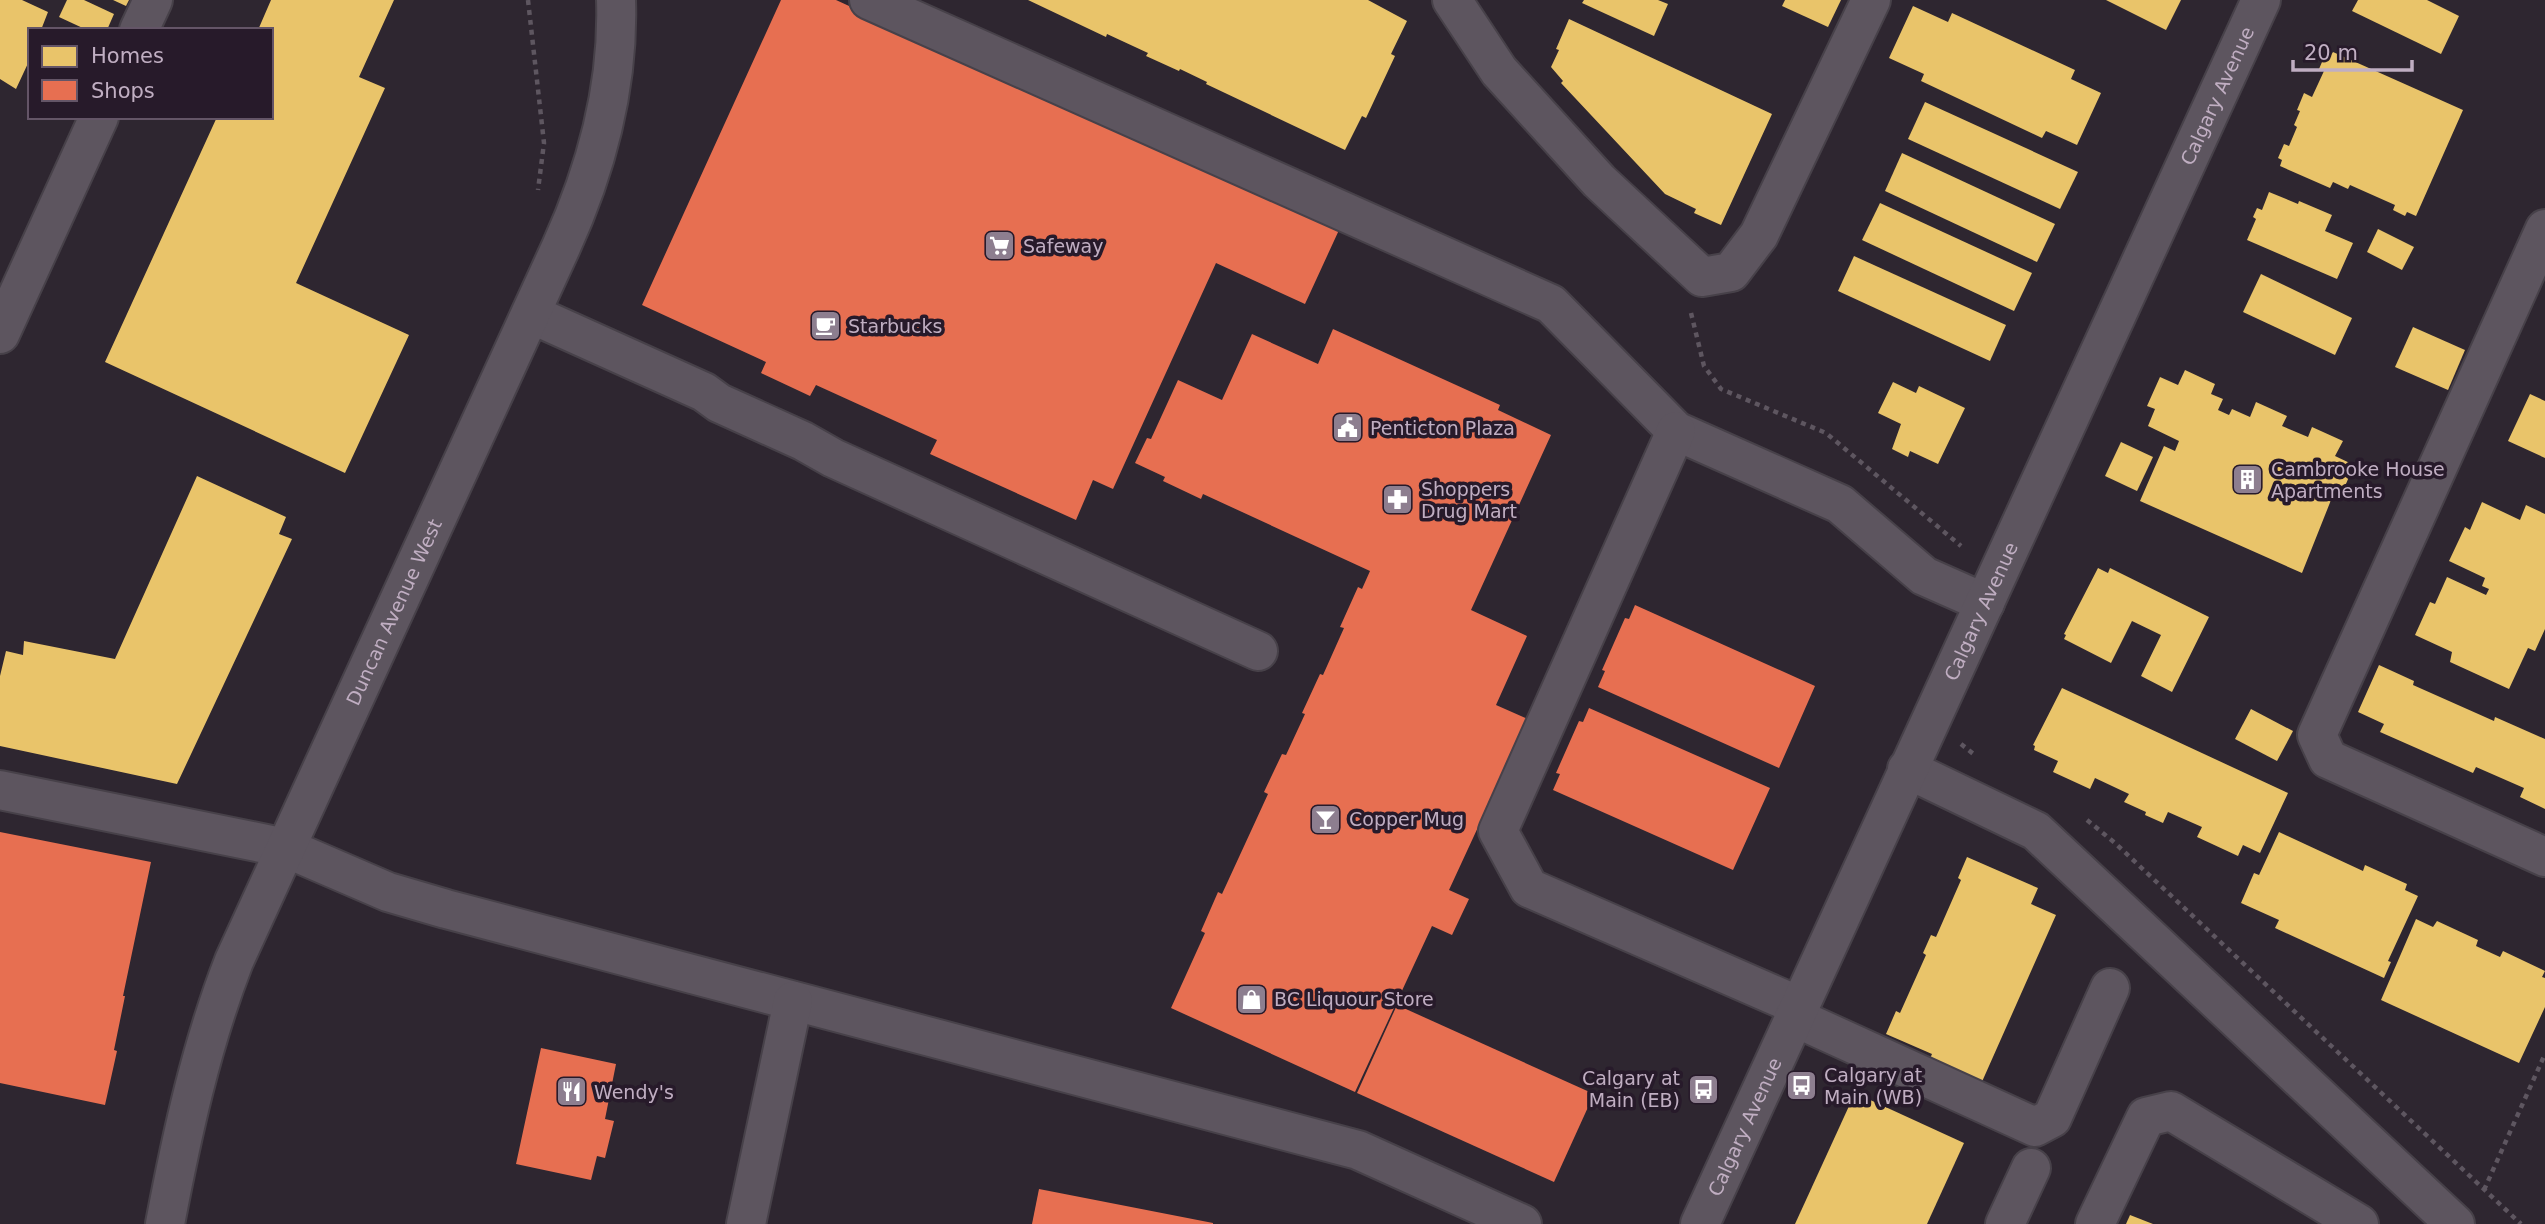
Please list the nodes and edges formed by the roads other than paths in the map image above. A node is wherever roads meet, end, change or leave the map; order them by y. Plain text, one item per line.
1 (153, 0) edge
2 (616, 0) edge
3 (869, 0) edge
4 (1871, 0) edge
5 (2261, 0) edge
6 (1467, 8) edge
7 (140, 28) edge
8 (98, 119) edge
9 (2545, 229) edge
10 (531, 314) junction
11 (0, 334) edge
12 (1676, 431) junction
13 (1985, 603) junction
14 (1258, 651) dead end
15 (1907, 769) junction
16 (0, 790) edge
17 (286, 848) junction
18 (2545, 858) edge
19 (2110, 988) dead end
20 (793, 1001) junction
21 (1796, 1012) junction
22 (2031, 1168) dead end
23 (164, 1224) edge
24 (746, 1224) edge
25 (1522, 1224) edge
26 (1700, 1224) edge
27 (2005, 1224) edge
28 (2095, 1224) edge
29 (2359, 1224) edge
30 (2455, 1224) edge

1 - 7 street
2 - 10 street, Duncan Avenue West
3 - 12 street
4 - 6 street
5 - 13 street, Calgary Avenue
8 - 11 street
9 - 18 street
10 - 14 street
10 - 17 street, Duncan Avenue West
12 - 13 street
12 - 21 street
13 - 15 street, Calgary Avenue
15 - 21 street, Calgary Avenue
15 - 30 street
16 - 17 street
17 - 20 street
17 - 23 street, Duncan Avenue West
19 - 21 street
20 - 24 street
20 - 25 street
21 - 26 street, Calgary Avenue
22 - 27 street
28 - 29 street

